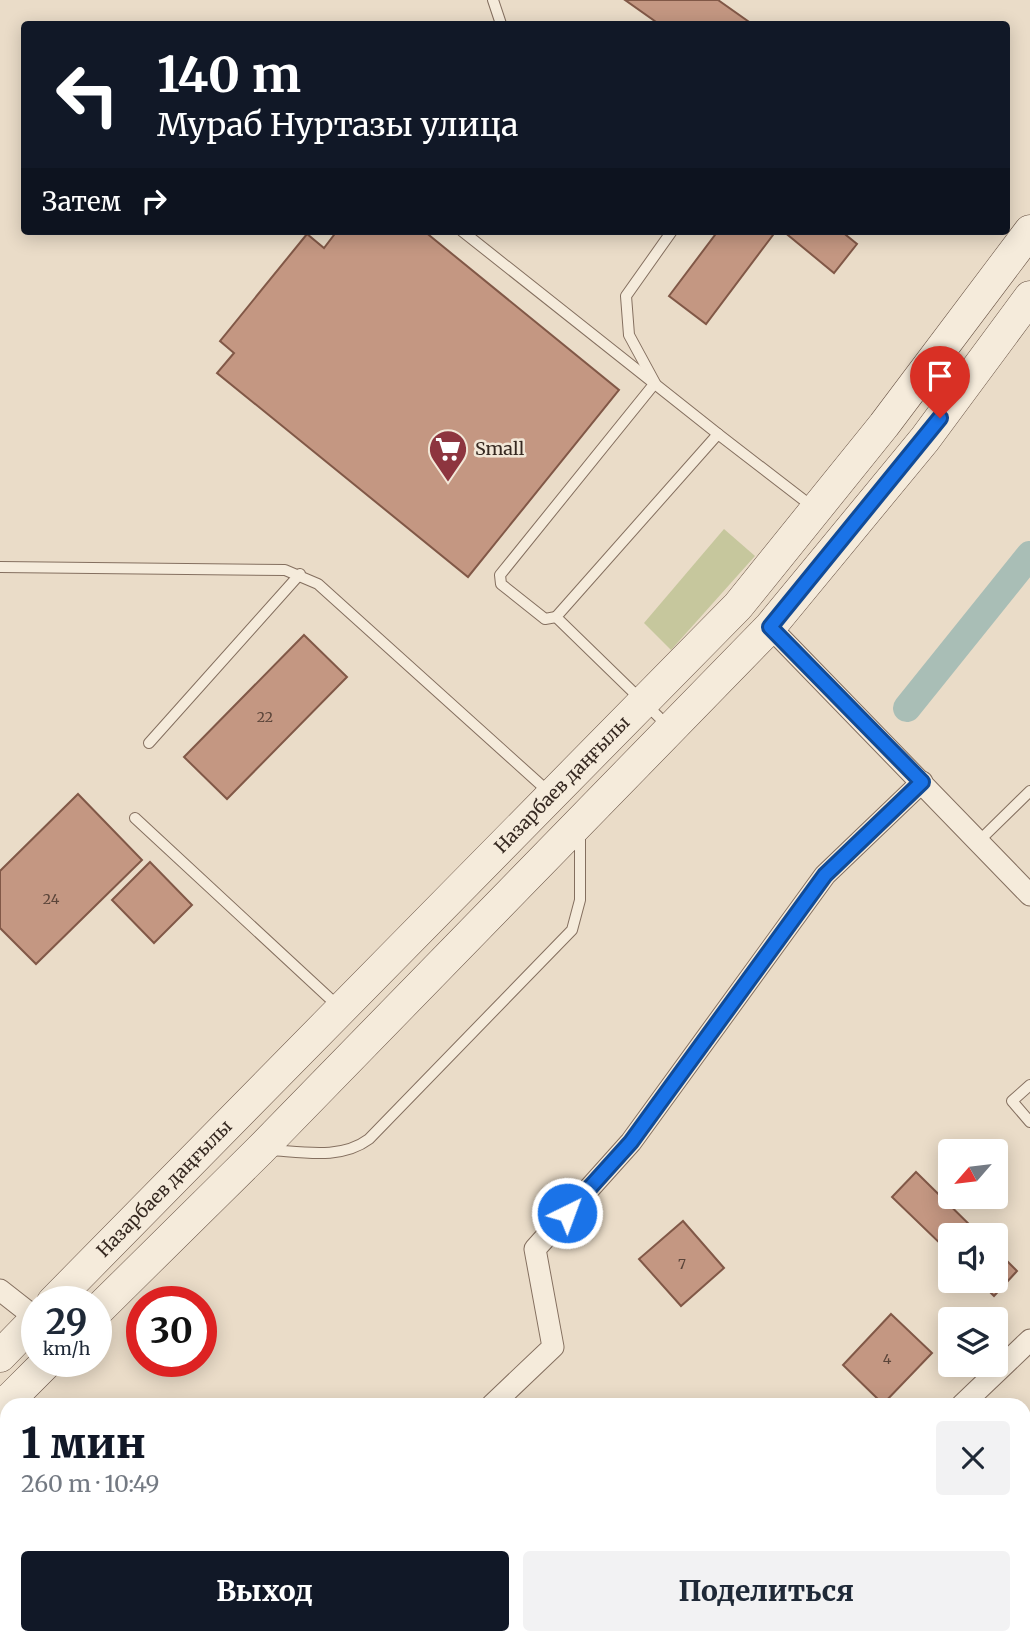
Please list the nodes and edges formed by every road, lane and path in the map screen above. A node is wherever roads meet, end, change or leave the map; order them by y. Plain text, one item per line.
1 (493, 0) edge
2 (500, 21) edge
3 (1030, 231) edge
4 (467, 235) edge
5 (669, 235) edge
6 (1030, 297) edge
7 (655, 383) junction
8 (718, 434) junction
9 (816, 510) junction
10 (0, 567) edge
11 (300, 574) junction
12 (556, 617) junction
13 (770, 627) junction
14 (641, 703) junction
15 (671, 729) junction
16 (149, 743) dead end
17 (922, 782) junction
18 (1030, 791) edge
19 (552, 795) junction
20 (135, 818) dead end
21 (580, 824) junction
22 (979, 841) junction
23 (1030, 895) edge
24 (341, 1009) junction
25 (1030, 1085) edge
26 (1030, 1122) edge
27 (260, 1150) junction
28 (69, 1286) edge
29 (0, 1290) edge
30 (112, 1296) edge
31 (21, 1306) edge
32 (21, 1334) edge
33 (1027, 1348) edge
34 (1, 1354) edge
35 (32, 1377) edge
36 (11, 1398) edge
37 (499, 1398) edge
38 (970, 1398) edge

1 - 2 lane
3 - 9 main road, Назарбаев даңғылы
4 - 7 lane
5 - 7 lane
6 - 13 main road
7 - 8 lane
7 - 12 lane
8 - 9 lane
8 - 12 lane
9 - 14 main road, Назарбаев даңғылы
10 - 11 lane
11 - 16 lane
11 - 19 lane
12 - 14 lane
13 - 15 main road
13 - 17 street
14 - 15 lane
14 - 19 main road, Назарбаев даңғылы
15 - 21 main road
17 - 22 street
17 - 37 street
18 - 22 lane
19 - 21 main road
19 - 24 main road, Назарбаев даңғылы
20 - 24 lane
21 - 27 main road
21 - 27 lane
22 - 23 street
24 - 28 main road, Назарбаев даңғылы
25 - 26 lane
27 - 30 main road
29 - 31 street
32 - 34 main road
33 - 38 street
35 - 36 main road

